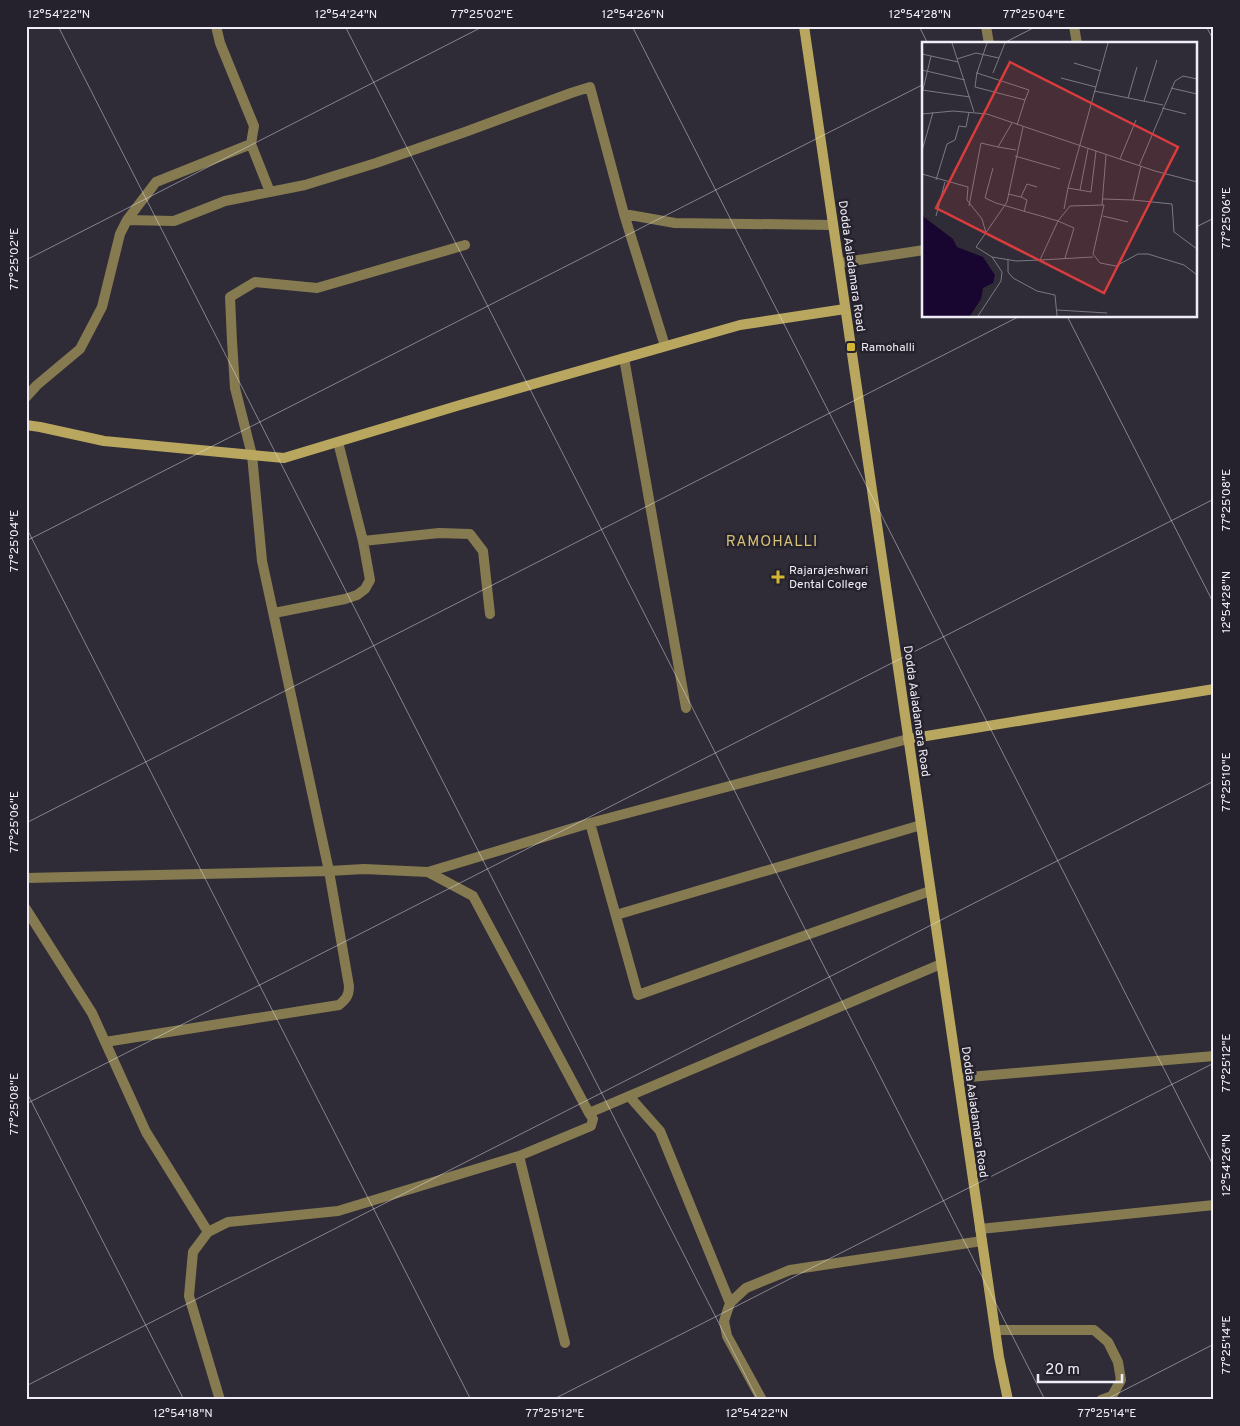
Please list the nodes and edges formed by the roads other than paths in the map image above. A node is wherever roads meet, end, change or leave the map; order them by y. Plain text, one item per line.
1 (216, 26) edge
2 (804, 26) edge
3 (986, 26) edge
4 (1074, 26) edge
5 (989, 42) edge
6 (1077, 42) edge
7 (252, 144) junction
8 (270, 192) junction
9 (624, 214) junction
10 (127, 220) junction
11 (833, 225) junction
12 (465, 245) dead end
13 (922, 250) edge
14 (839, 263) junction
15 (846, 309) junction
16 (664, 346) junction
17 (624, 358) junction
18 (26, 397) edge
19 (26, 425) edge
20 (338, 442) junction
21 (252, 455) junction
22 (363, 541) junction
23 (274, 613) junction
24 (490, 614) dead end
25 (1214, 689) edge
26 (686, 708) dead end
27 (908, 739) junction
28 (590, 823) junction
29 (921, 825) junction
30 (329, 871) junction
31 (428, 872) junction
32 (26, 878) edge
33 (930, 891) junction
34 (26, 909) edge
35 (616, 915) junction
36 (941, 964) junction
37 (105, 1042) junction
38 (1214, 1056) edge
39 (958, 1078) junction
40 (629, 1096) junction
41 (589, 1113) junction
42 (519, 1156) junction
43 (1214, 1205) edge
44 (980, 1229) junction
45 (208, 1232) junction
46 (982, 1241) junction
47 (730, 1303) junction
48 (995, 1330) junction
49 (565, 1343) dead end
50 (220, 1400) edge
51 (762, 1400) edge
52 (1008, 1400) edge
53 (1101, 1400) edge

1 - 7 street
2 - 11 main road, Dodda Aaladamara Road
3 - 5 street
4 - 6 street
7 - 8 street
7 - 10 street
8 - 9 street
8 - 10 street
9 - 11 street
9 - 16 street
10 - 18 street
11 - 14 main road, Dodda Aaladamara Road
12 - 21 street
13 - 14 street
14 - 15 main road, Dodda Aaladamara Road
15 - 16 main road
15 - 27 main road, Dodda Aaladamara Road
16 - 17 main road
17 - 20 main road
17 - 26 street
19 - 21 main road
20 - 21 main road
20 - 22 street
21 - 23 street
22 - 23 street
22 - 24 street
23 - 30 street
25 - 27 main road
27 - 28 street
27 - 29 main road, Dodda Aaladamara Road
28 - 31 street
28 - 35 street
29 - 33 main road, Dodda Aaladamara Road
29 - 35 street
30 - 31 street
30 - 32 street
30 - 37 street
31 - 41 street
33 - 35 street
33 - 36 main road, Dodda Aaladamara Road
34 - 37 street
36 - 39 main road, Dodda Aaladamara Road
36 - 40 street
37 - 45 street
38 - 39 street
39 - 44 main road, Dodda Aaladamara Road
40 - 41 street
40 - 47 street
41 - 42 street
42 - 45 street
42 - 49 street
43 - 44 street
44 - 46 main road, Dodda Aaladamara Road
45 - 50 street
46 - 47 street
46 - 48 main road, Dodda Aaladamara Road
47 - 51 street
48 - 52 main road, Dodda Aaladamara Road
48 - 53 street

